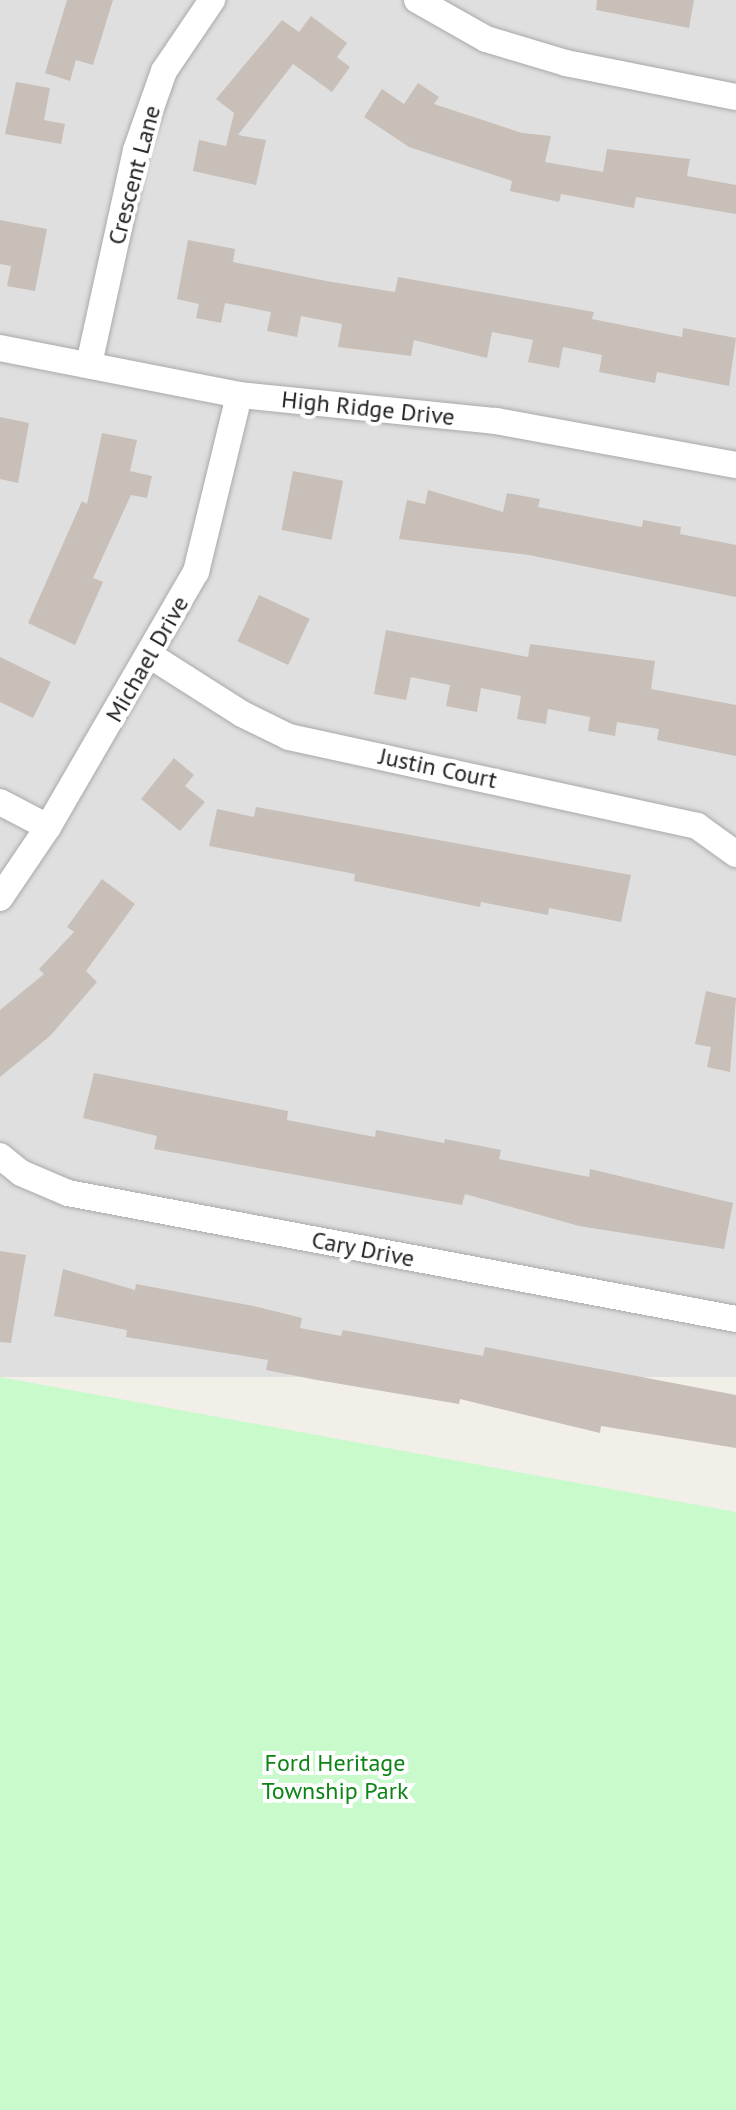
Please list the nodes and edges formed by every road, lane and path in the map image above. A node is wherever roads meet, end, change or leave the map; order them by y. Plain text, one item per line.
1 (212, 0) edge
2 (417, 0) edge
3 (736, 97) edge
4 (0, 348) edge
5 (89, 364) junction
6 (239, 395) junction
7 (736, 465) edge
8 (151, 656) junction
9 (0, 802) edge
10 (48, 827) junction
11 (736, 854) edge
12 (0, 898) edge
13 (0, 1156) edge
14 (736, 1319) edge

1 - 5 street, Crescent Lane
2 - 3 street
4 - 5 street, High Ridge Drive
5 - 6 street, High Ridge Drive
6 - 7 street, High Ridge Drive
6 - 8 street, Michael Drive
8 - 10 street, Michael Drive
8 - 11 street, Justin Court
9 - 10 street
10 - 12 street, Michael Drive
13 - 14 street, Cary Drive

